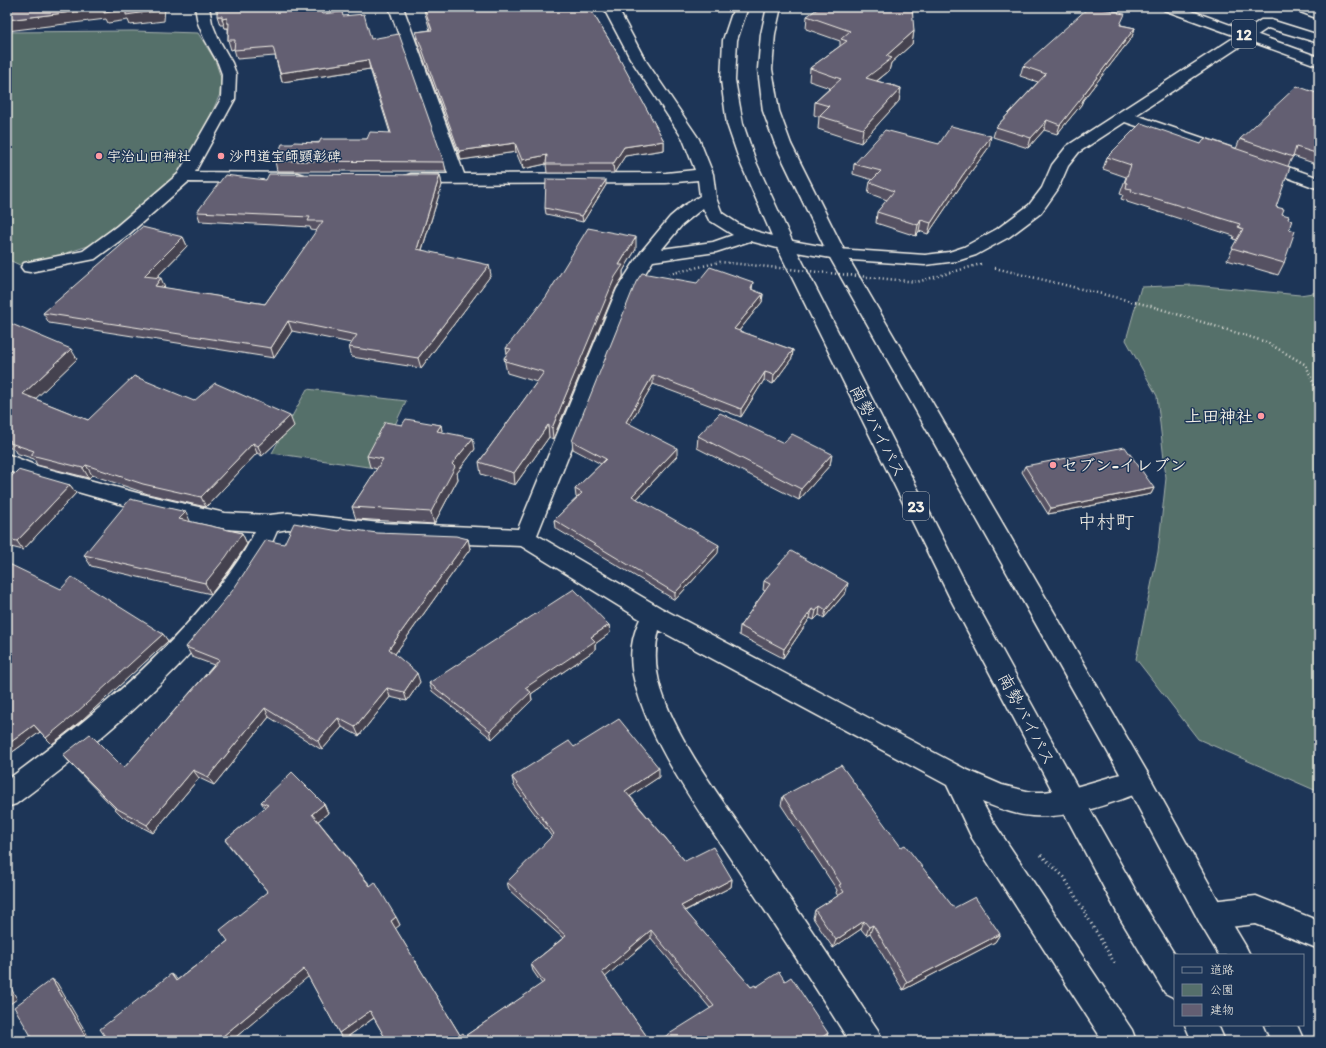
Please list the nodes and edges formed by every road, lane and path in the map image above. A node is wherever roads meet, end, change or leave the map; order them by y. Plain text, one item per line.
1 (202, 7) edge
2 (396, 7) edge
3 (610, 7) edge
4 (741, 7) edge
5 (774, 7) edge
6 (1169, 7) edge
7 (1300, 7) edge
8 (1319, 15) edge
9 (1246, 35) junction
10 (1319, 38) edge
11 (1319, 62) edge
12 (1124, 116) junction
13 (706, 174) junction
14 (184, 177) junction
15 (308, 178) edge
16 (394, 179) edge
17 (458, 179) junction
18 (1319, 184) edge
19 (708, 198) junction
20 (749, 235) junction
21 (785, 245) junction
22 (970, 251) junction
23 (837, 254) junction
24 (647, 256) junction
25 (989, 266) dead end
26 (30, 267) dead end
27 (669, 274) dead end
28 (1319, 397) edge
29 (7, 462) edge
30 (269, 523) junction
31 (525, 538) junction
32 (653, 614) junction
33 (956, 777) junction
34 (1138, 781) junction
35 (7, 795) edge
36 (1071, 801) junction
37 (1211, 915) junction
38 (1319, 936) edge
39 (1234, 954) edge
40 (1174, 982) edge
41 (1201, 1026) edge
42 (1280, 1026) edge
43 (867, 1041) edge
44 (1121, 1041) edge
45 (1210, 1041) edge
46 (1290, 1041) edge

1 - 14 main road
2 - 17 main road
3 - 13 main road
4 - 21 main road, 南勢バイパス / 23
5 - 23 main road
6 - 9 main road, 12
7 - 8 main road
9 - 10 main road
9 - 11 main road, 12
9 - 12 main road
12 - 18 main road
12 - 22 main road
13 - 17 main road
13 - 19 main road
14 - 15 main road
14 - 26 main road
16 - 17 main road
19 - 20 main road
19 - 24 main road
20 - 21 main road
20 - 24 main road
21 - 23 main road
21 - 36 main road, 南勢バイパス / 23
22 - 23 main road
22 - 27 path, bridge
23 - 34 main road
24 - 31 main road
25 - 28 path
29 - 30 main road
30 - 31 main road
30 - 35 main road
31 - 32 main road
32 - 33 main road
32 - 43 main road
33 - 36 main road
33 - 44 main road
34 - 36 main road
34 - 37 main road
36 - 40 main road, 南勢バイパス / 23
37 - 38 main road
37 - 39 main road
41 - 45 main road
42 - 46 main road

